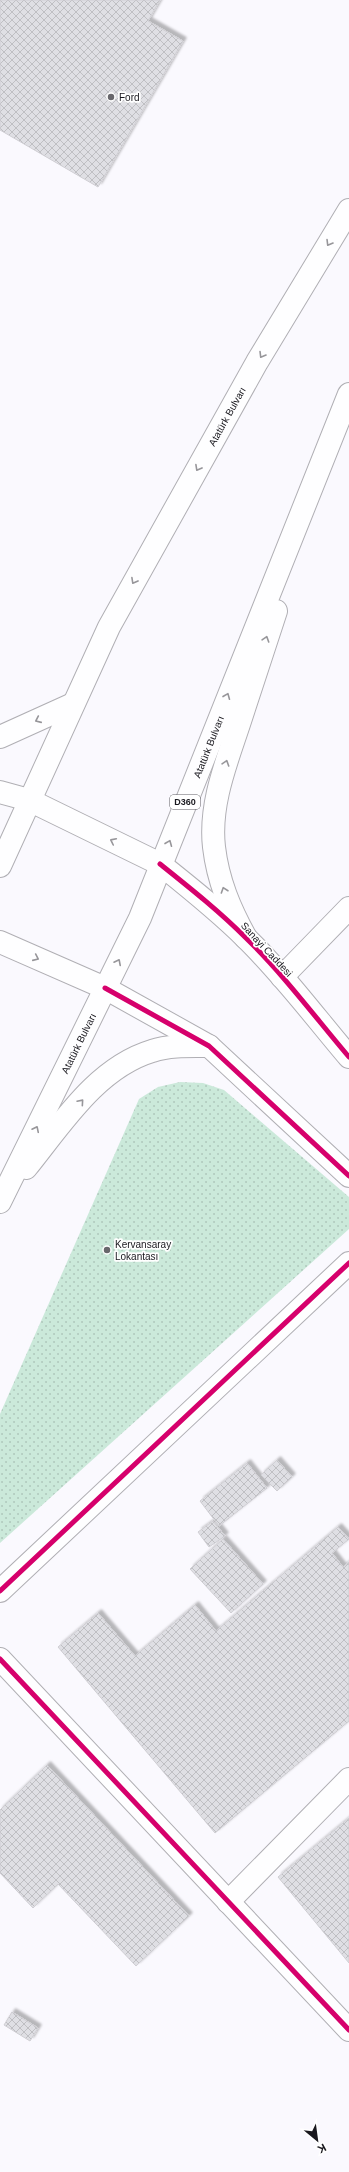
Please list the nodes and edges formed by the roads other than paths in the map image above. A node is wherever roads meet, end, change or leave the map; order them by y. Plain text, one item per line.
1 (349, 210) edge
2 (347, 403) edge
3 (73, 704) junction
4 (0, 737) edge
5 (0, 792) edge
6 (29, 800) junction
7 (160, 864) junction
8 (0, 866) edge
9 (349, 908) edge
10 (246, 938) junction
11 (0, 942) edge
12 (282, 978) junction
13 (105, 988) junction
14 (209, 1046) junction
15 (349, 1057) edge
16 (349, 1176) edge
17 (1, 1199) edge
18 (349, 1264) edge
19 (0, 1591) edge
20 (0, 1659) edge
21 (349, 1779) edge
22 (228, 1902) junction
23 (349, 2030) edge

1 -> 3 main road, Atatürk Bulvarı
7 -> 2 main road, Atatürk Bulvarı / D360
10 -> 2 main road
3 -> 4 main road
3 - 6 main road, Atatürk Bulvarı
5 - 6 main road, Sanayi Caddesi
7 -> 6 main road, Sanayi Caddesi
6 - 8 main road, Atatürk Bulvarı
7 - 10 main road, Sanayi Caddesi
13 -> 7 main road, Atatürk Bulvarı / D360
9 - 12 main road
10 - 12 main road, Sanayi Caddesi
11 -> 13 main road
12 - 15 main road, Sanayi Caddesi
13 - 14 main road
17 -> 13 main road, Atatürk Bulvarı / D360
14 - 16 main road
17 -> 14 main road
18 - 19 main road
20 - 22 main road
21 - 22 main road
22 - 23 main road

